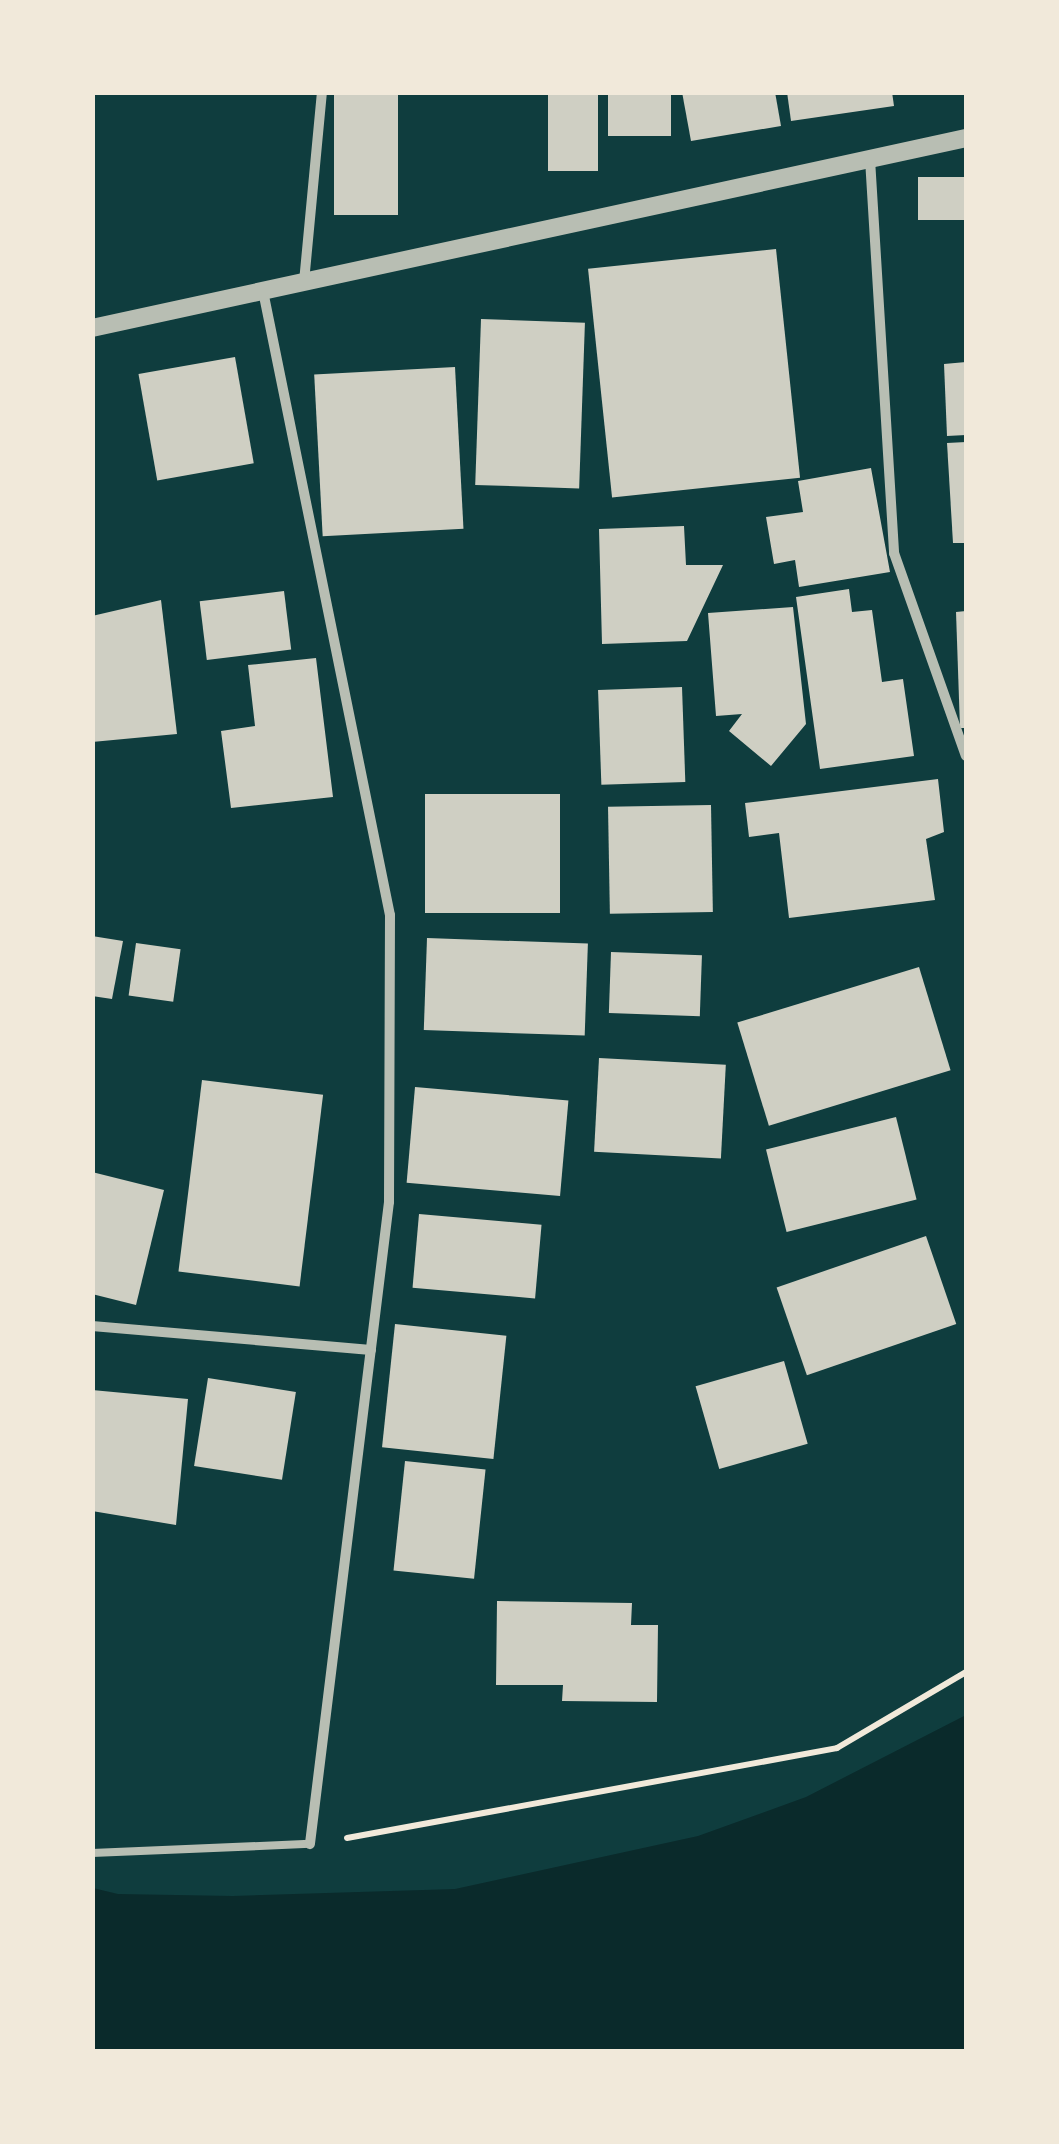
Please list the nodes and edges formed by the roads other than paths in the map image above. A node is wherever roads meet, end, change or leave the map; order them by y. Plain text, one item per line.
1 (322, 92) edge
2 (966, 138) edge
3 (870, 159) junction
4 (304, 283) junction
5 (263, 292) junction
6 (92, 328) edge
7 (966, 756) edge
8 (92, 1326) edge
9 (370, 1350) junction
10 (310, 1844) joint
11 (92, 1853) edge

1 - 4 street
2 - 3 street
3 - 4 street
3 - 7 street
4 - 5 street
5 - 6 street
5 - 9 street
8 - 9 street
9 - 10 street
10 - 11 lane

